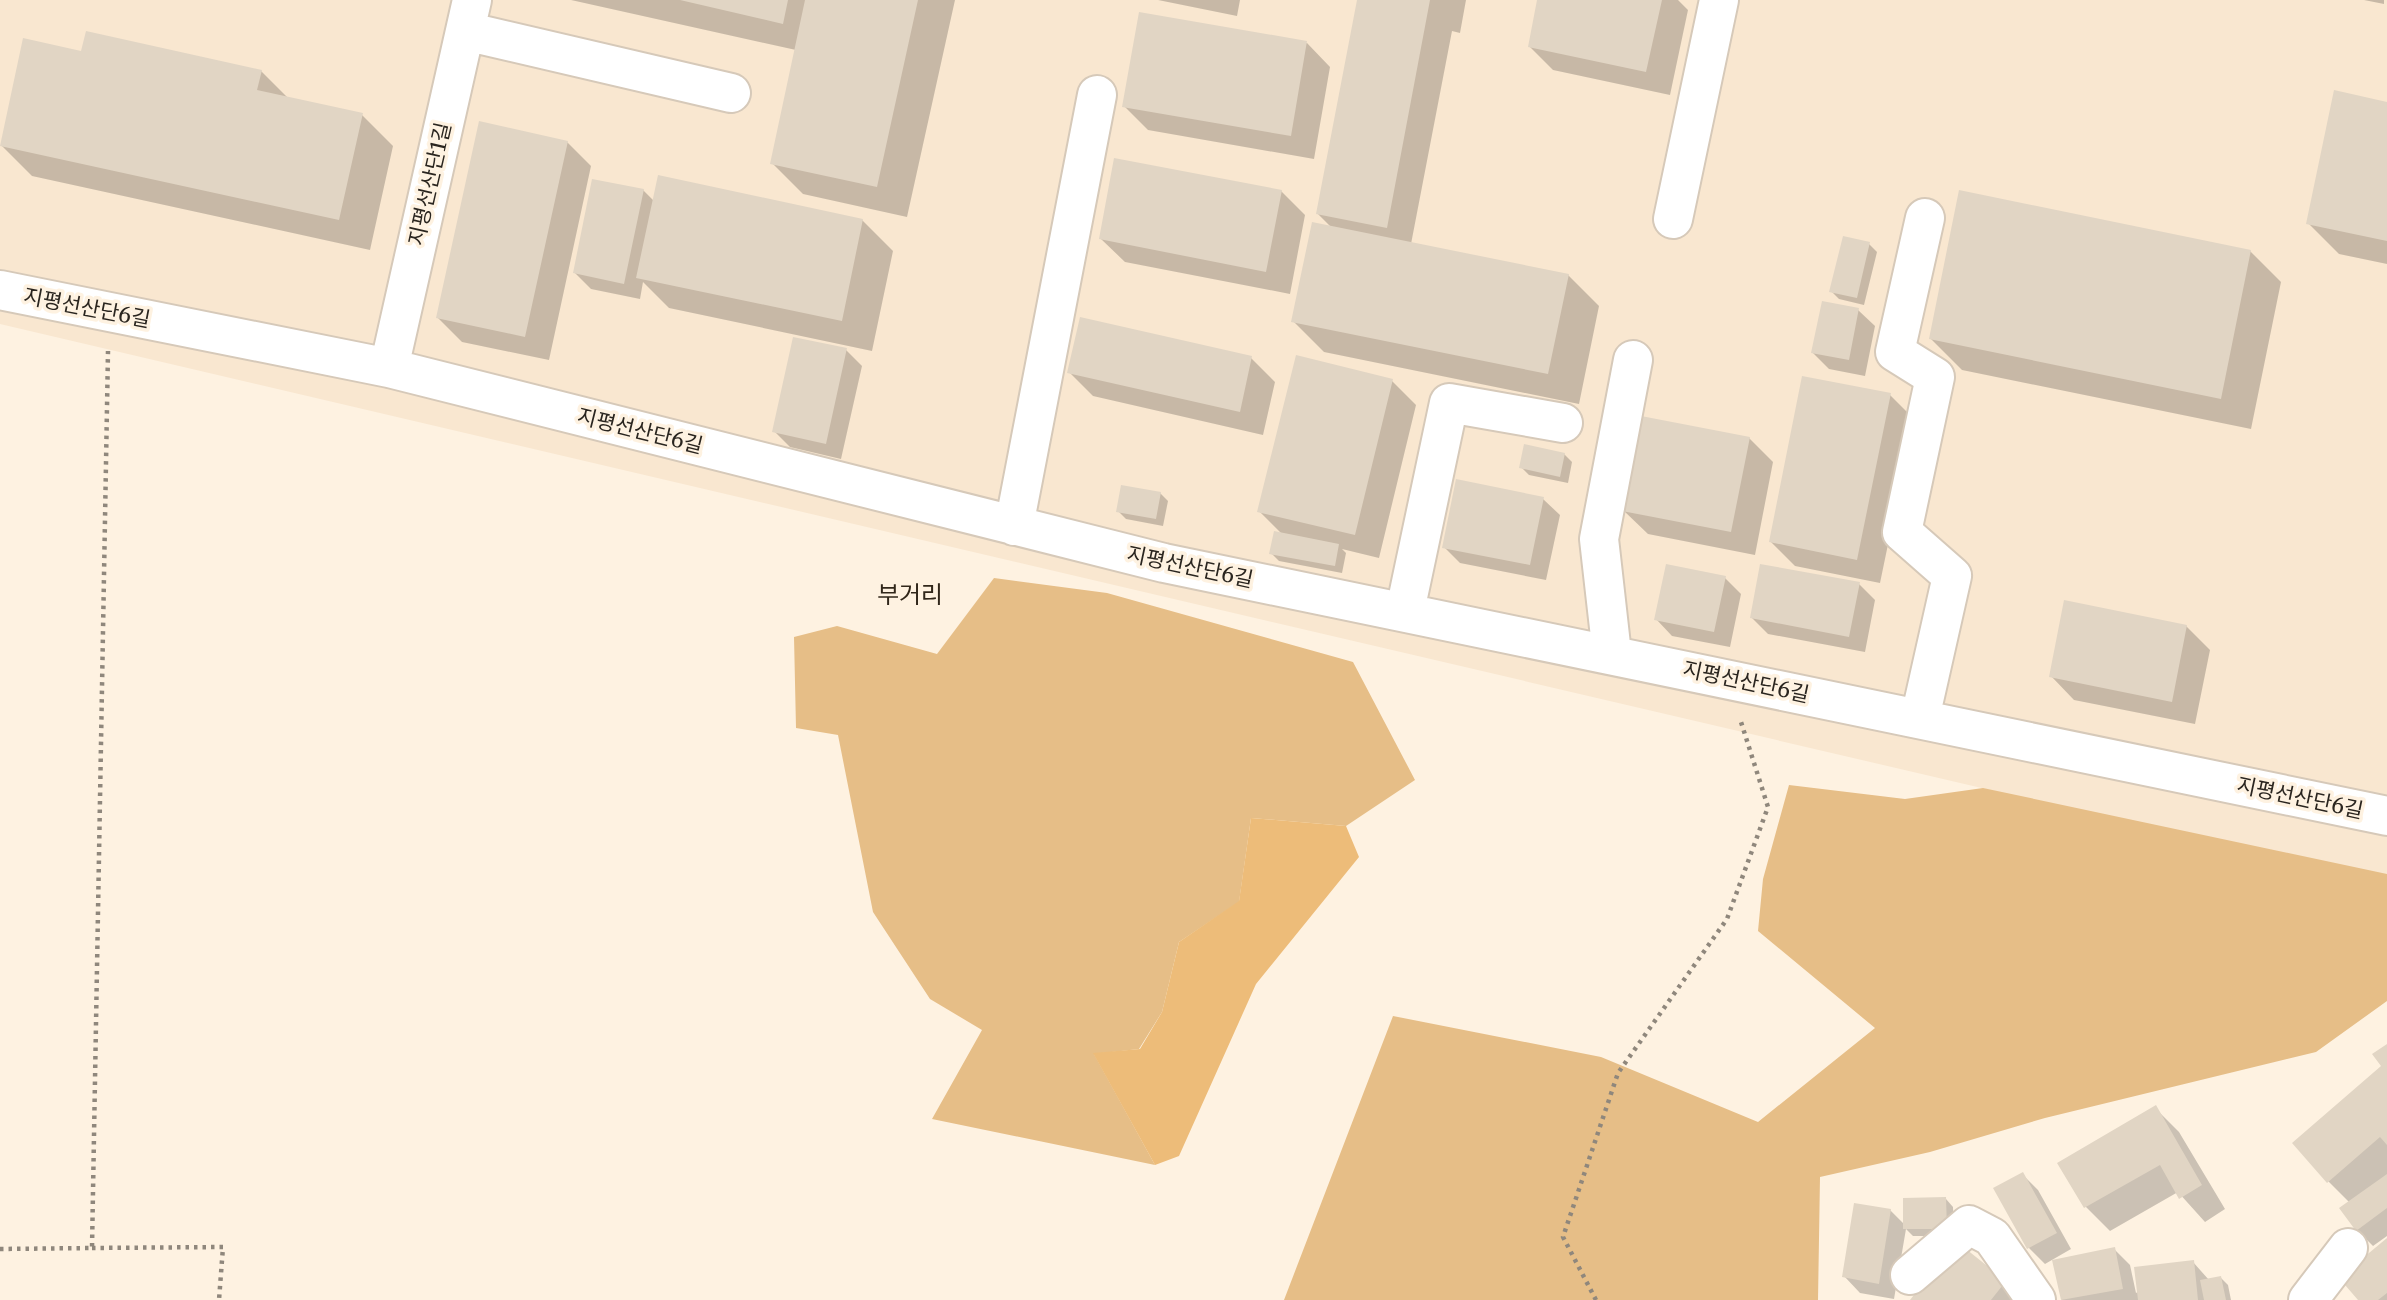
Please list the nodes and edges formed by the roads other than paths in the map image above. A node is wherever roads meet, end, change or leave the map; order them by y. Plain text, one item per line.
1 (1719, 0) edge
2 (468, 16) edge
3 (731, 93) dead end
4 (1097, 95) dead end
5 (1925, 218) dead end
6 (1673, 219) dead end
7 (0, 290) edge
8 (1633, 360) dead end
9 (388, 368) junction
10 (1563, 423) dead end
11 (1014, 526) junction
12 (1405, 611) junction
13 (1612, 654) junction
14 (1920, 719) junction
15 (2387, 816) edge
16 (2348, 1248) dead end
17 (1910, 1275) dead end
18 (2036, 1300) edge
19 (2308, 1300) edge

1 - 6 street
2 - 3 street
2 - 9 street, 지평선산단1길
4 - 11 street
5 - 14 street
7 - 9 street, 지평선산단6길
8 - 13 street
9 - 11 street, 지평선산단6길
10 - 12 street
11 - 12 street, 지평선산단6길
12 - 13 street, 지평선산단6길
13 - 14 street, 지평선산단6길
14 - 15 street, 지평선산단6길
16 - 19 street
17 - 18 street

